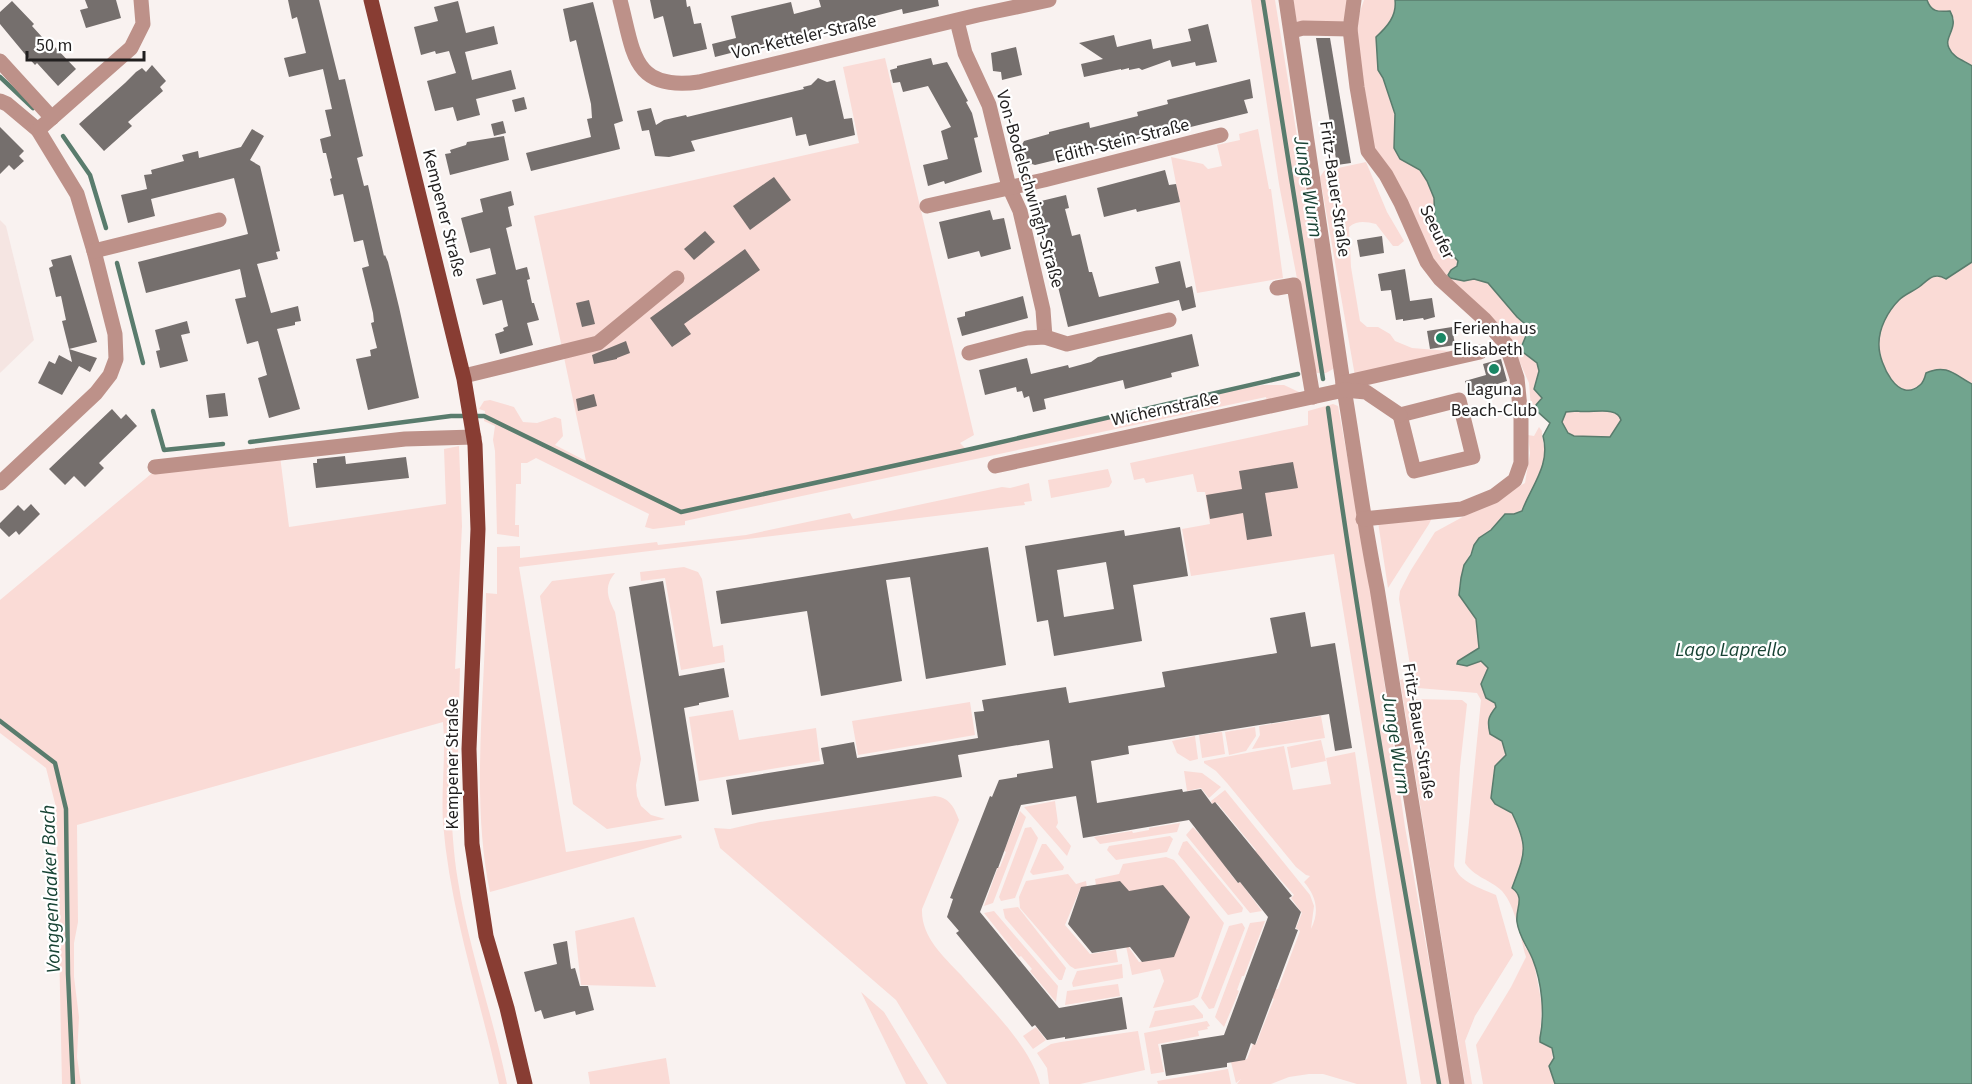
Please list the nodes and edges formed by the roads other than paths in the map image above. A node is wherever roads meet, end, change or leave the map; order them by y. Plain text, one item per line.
1 (141, 0) edge
2 (371, 0) edge
3 (620, 0) edge
4 (1049, 0) edge
5 (1286, 0) edge
6 (1354, 0) edge
7 (976, 8) edge
8 (957, 21) junction
9 (1350, 29) junction
10 (1292, 31) junction
11 (0, 61) edge
12 (0, 101) edge
13 (52, 117) junction
14 (38, 130) junction
15 (1221, 135) dead end
16 (1009, 187) junction
17 (927, 206) dead end
18 (219, 220) dead end
19 (94, 251) junction
20 (677, 278) dead end
21 (1277, 288) dead end
22 (1169, 320) dead end
23 (1045, 337) junction
24 (1480, 351) dead end
25 (969, 353) dead end
26 (464, 376) junction
27 (1344, 387) junction
28 (1313, 397) junction
29 (1400, 415) junction
30 (475, 441) junction
31 (995, 466) dead end
32 (155, 467) dead end
33 (0, 483) edge
34 (1363, 519) junction
35 (525, 1084) edge
36 (1457, 1084) edge

1 - 13 street
2 - 26 main road, Kempener Straße
3 - 8 street, Von-Ketteler-Straße
4 - 7 street, Von-Ketteler-Straße
5 - 10 street, Fritz-Bauer-Straße
6 - 9 street, Seeufer
7 - 8 street, Von-Ketteler-Straße
8 - 16 street, Von-Bodelschwingh-Straße
9 - 10 street
9 - 34 street, Seeufer
10 - 27 street, Fritz-Bauer-Straße
11 - 13 street
12 - 14 street
13 - 14 street
14 - 19 street
15 - 16 street, Edith-Stein-Straße
16 - 17 street, Edith-Stein-Straße
16 - 23 street, Von-Bodelschwingh-Straße
18 - 19 street
19 - 33 street
20 - 26 street
21 - 28 street
22 - 23 street
23 - 25 street
24 - 27 street
26 - 30 main road, Kempener Straße
27 - 28 street, Wichernstraße
27 - 29 street
27 - 34 street, Fritz-Bauer-Straße
28 - 31 street, Wichernstraße
29 - 29 street
30 - 32 street
30 - 35 main road, Kempener Straße
34 - 36 street, Fritz-Bauer-Straße

